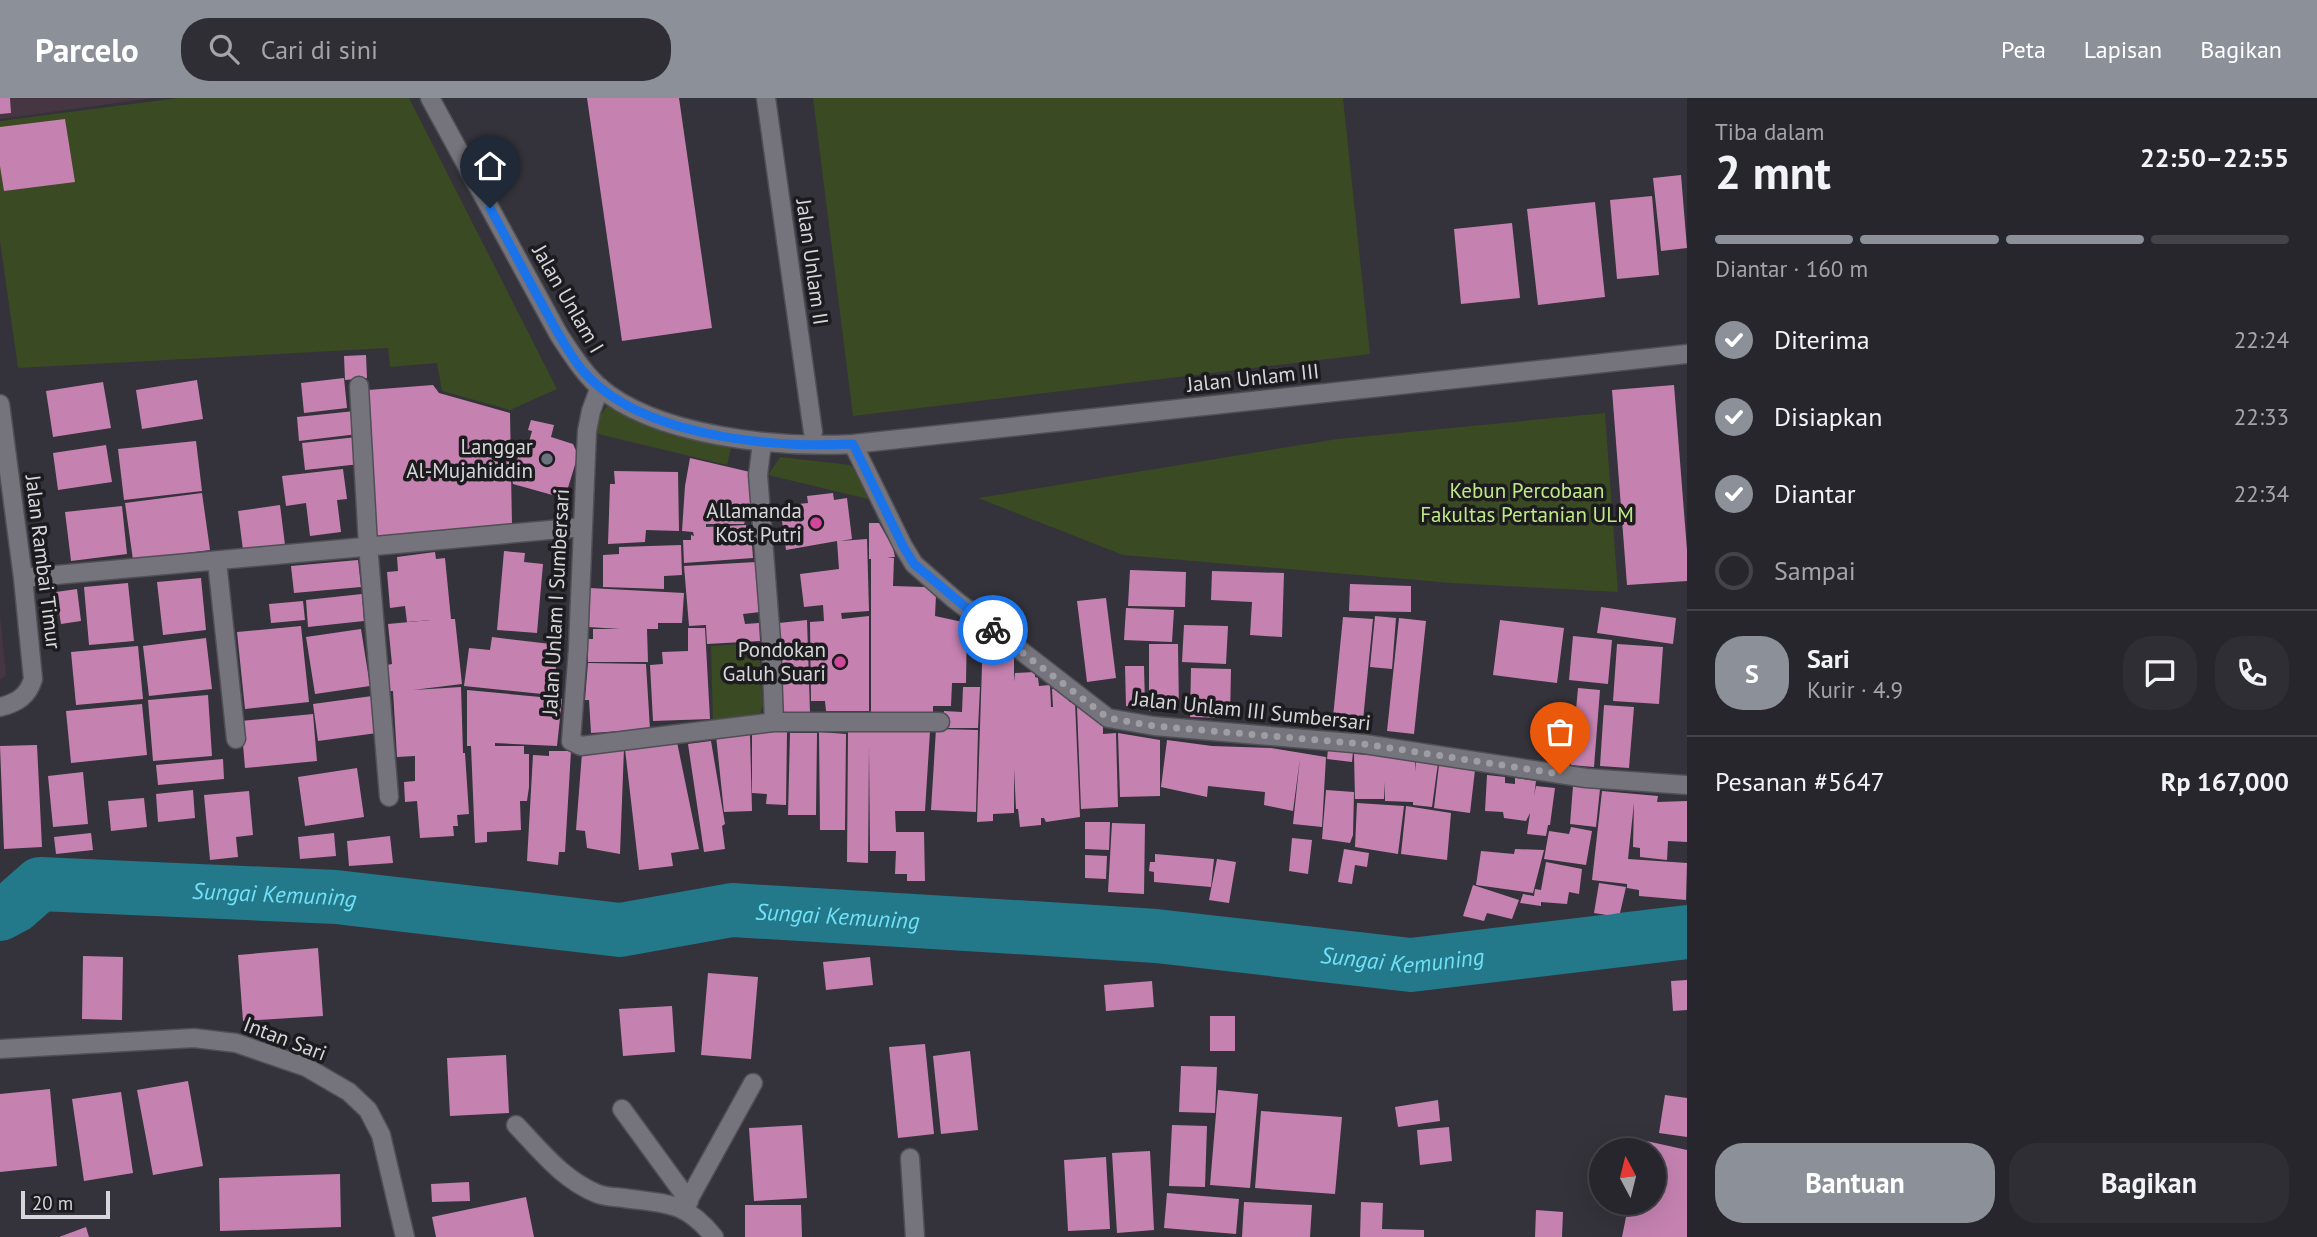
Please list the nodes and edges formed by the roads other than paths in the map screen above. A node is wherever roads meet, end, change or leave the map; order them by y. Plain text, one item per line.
1 (430, 98) edge
2 (766, 98) edge
3 (1687, 355) edge
4 (359, 386) dead end
5 (600, 387) junction
6 (0, 404) edge
7 (818, 439) junction
8 (762, 443) junction
9 (853, 444) junction
10 (583, 527) junction
11 (368, 545) junction
12 (217, 561) junction
13 (23, 578) junction
14 (0, 707) edge
15 (774, 722) junction
16 (940, 722) dead end
17 (236, 739) dead end
18 (1687, 785) edge
19 (390, 797) dead end
20 (0, 1049) edge
21 (753, 1083) dead end
22 (622, 1109) dead end
23 (516, 1125) dead end
24 (910, 1158) dead end
25 (687, 1205) junction
26 (405, 1237) edge
27 (715, 1237) edge
28 (915, 1237) edge

1 - 5 street, Jalan Unlam I
2 - 7 street, Jalan Unlam II
3 - 9 street, Jalan Unlam III
4 - 11 street
5 - 8 street, Jalan Unlam I
5 - 10 street, Jalan Unlam I Sumbersari
6 - 13 street, Jalan Rambai Timur
7 - 8 street, Jalan Unlam I
7 - 9 street, Jalan Unlam III
8 - 15 street
9 - 18 street, Jalan Unlam III Sumbersari
10 - 11 street
10 - 15 street, Jalan Unlam I Sumbersari
11 - 12 street
11 - 19 street
12 - 13 street
12 - 17 street
13 - 14 street, Jalan Rambai Timur
15 - 16 street, Jalan Unlam I Sumbersari
20 - 26 street, Intan Sari
21 - 25 street
22 - 25 street
23 - 25 street
24 - 28 street
25 - 27 street

